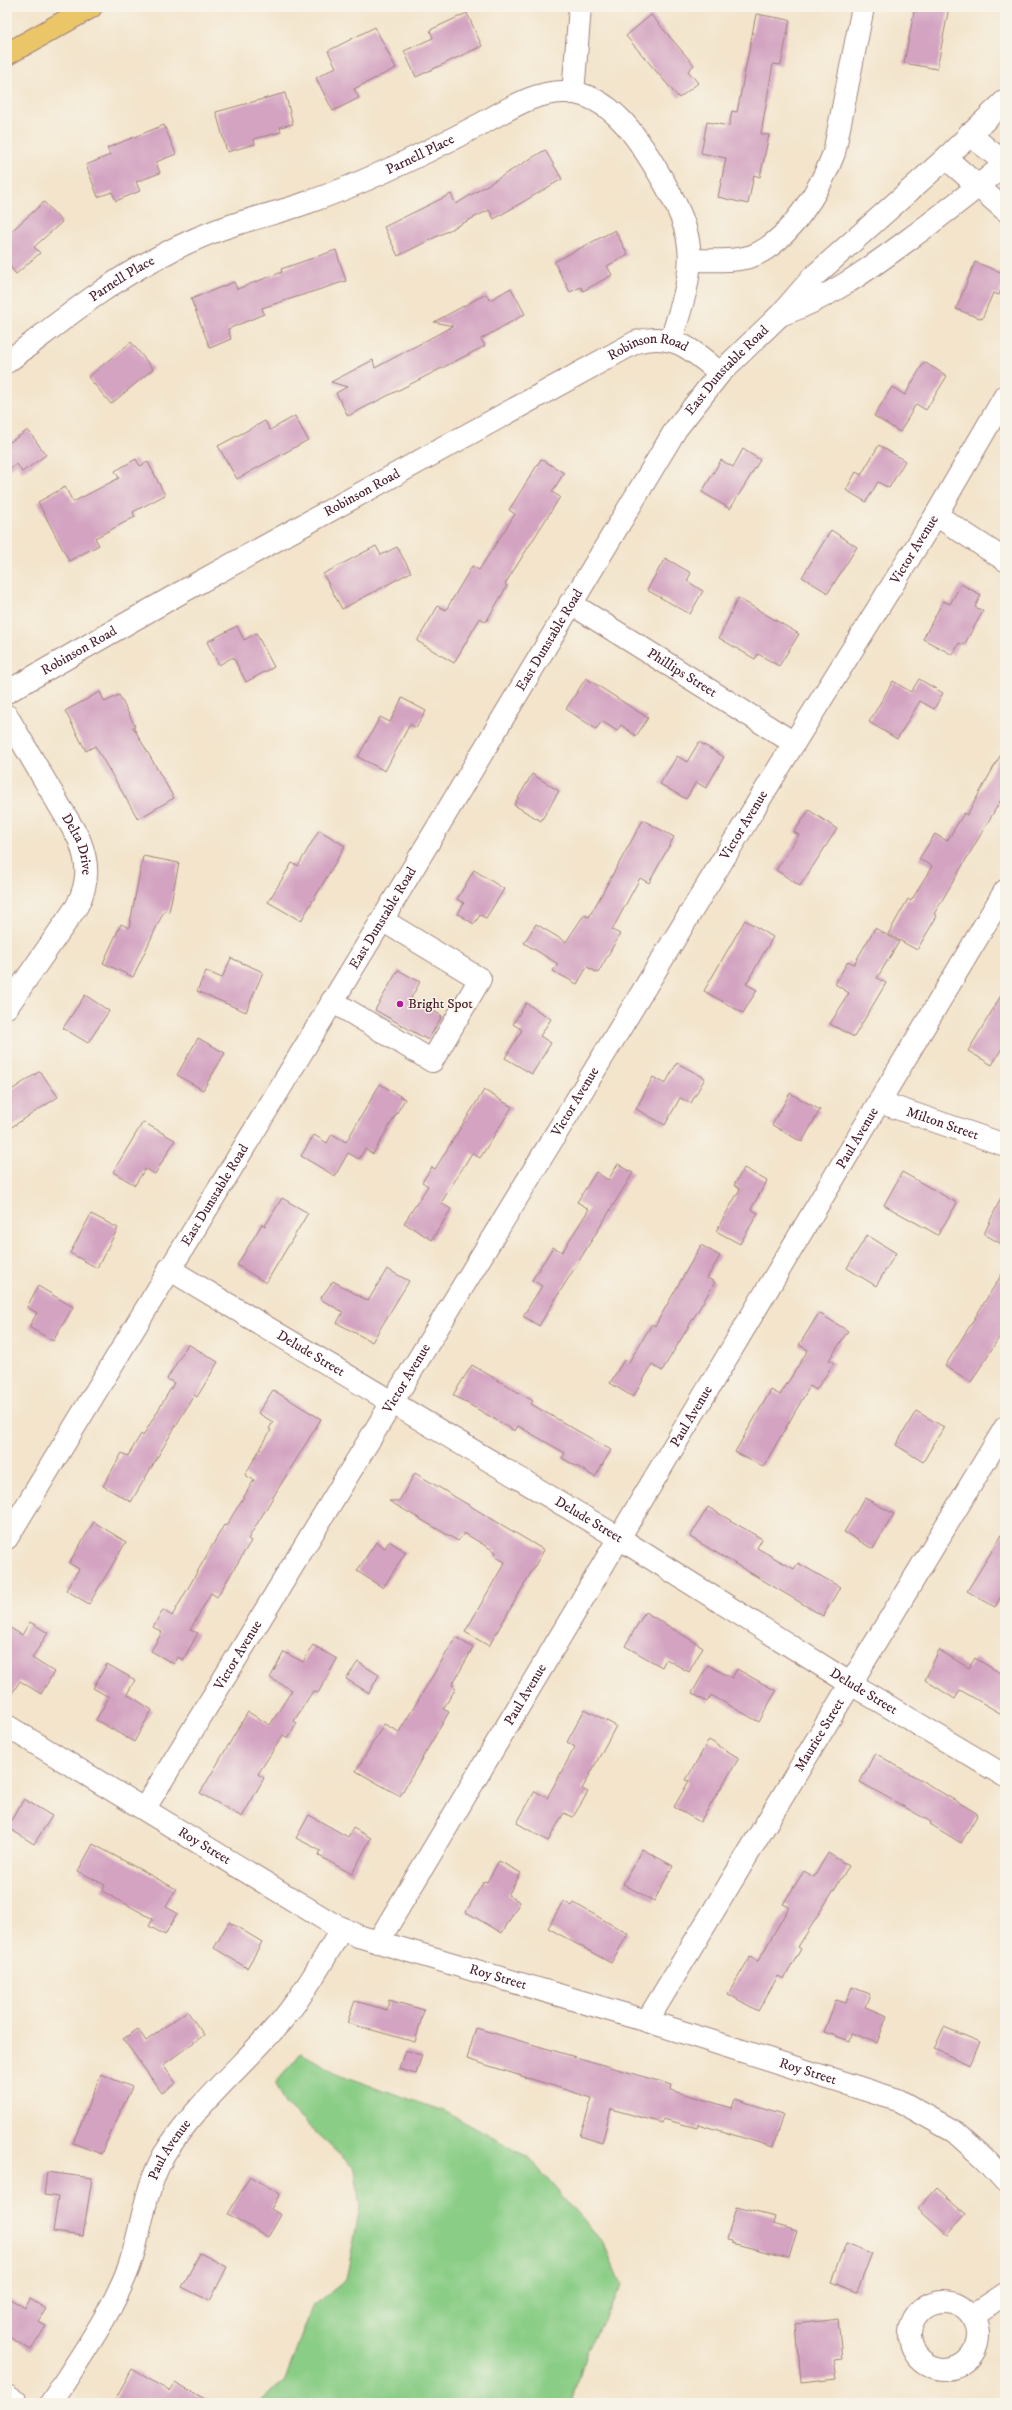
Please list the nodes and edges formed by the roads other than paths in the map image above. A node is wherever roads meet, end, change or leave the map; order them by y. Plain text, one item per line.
1 (80, 7) edge
2 (91, 7) edge
3 (580, 7) edge
4 (863, 7) edge
5 (27, 41) junction
6 (7, 54) edge
7 (573, 93) junction
8 (1005, 101) edge
9 (969, 134) junction
10 (946, 158) junction
11 (1005, 164) edge
12 (978, 187) junction
13 (1005, 210) edge
14 (691, 260) junction
15 (780, 316) junction
16 (671, 340) junction
17 (7, 362) edge
18 (720, 373) junction
19 (1005, 396) edge
20 (936, 515) junction
21 (1005, 560) edge
22 (570, 603) junction
23 (7, 692) edge
24 (7, 716) edge
25 (794, 743) junction
26 (1005, 891) edge
27 (382, 920) junction
28 (10, 995) edge
29 (332, 1001) junction
30 (879, 1102) junction
31 (1005, 1145) edge
32 (169, 1269) junction
33 (394, 1402) junction
34 (1005, 1428) edge
35 (7, 1538) edge
36 (619, 1538) junction
37 (850, 1684) junction
38 (7, 1726) edge
39 (1005, 1776) edge
40 (145, 1808) junction
41 (342, 1928) junction
42 (378, 1942) junction
43 (647, 2021) junction
44 (1005, 2182) edge
45 (1005, 2294) edge
46 (972, 2316) dead end
47 (7, 2396) edge
48 (18, 2403) edge
49 (51, 2403) edge

1 - 5 highway
2 - 5 highway
3 - 7 street
4 - 14 street
5 - 6 highway
7 - 14 street, Parnell Place
7 - 17 street, Parnell Place
8 - 9 street, East Dunstable Road
9 - 10 street, East Dunstable Road
9 - 11 street
10 - 12 street
10 - 15 street, East Dunstable Road
11 - 12 street, East Dunstable Road
12 - 13 street
12 - 15 street, East Dunstable Road
14 - 16 street, Parnell Place
15 - 18 street, East Dunstable Road
16 - 18 street, Robinson Road
16 - 23 street, Robinson Road
18 - 22 street, East Dunstable Road
19 - 20 street, Victor Avenue
20 - 21 street
20 - 25 street, Victor Avenue
22 - 25 street, Phillips Street
22 - 27 street, East Dunstable Road
24 - 28 street, Delta Drive
25 - 33 street, Victor Avenue
26 - 30 street, Paul Avenue
27 - 29 street, East Dunstable Road
27 - 29 street
29 - 32 street, East Dunstable Road
30 - 31 street, Milton Street
30 - 36 street, Paul Avenue
32 - 33 street, Delude Street
32 - 35 street, East Dunstable Road
33 - 36 street, Delude Street
33 - 40 street, Victor Avenue
34 - 37 street, Maurice Street
36 - 37 street, Delude Street
36 - 42 street, Paul Avenue
37 - 39 street, Delude Street
37 - 43 street, Maurice Street
38 - 40 street, Roy Street
40 - 41 street, Roy Street
41 - 42 street, Roy Street
41 - 49 street, Paul Avenue
42 - 43 street, Roy Street
43 - 44 street, Roy Street
45 - 46 street
47 - 48 street

